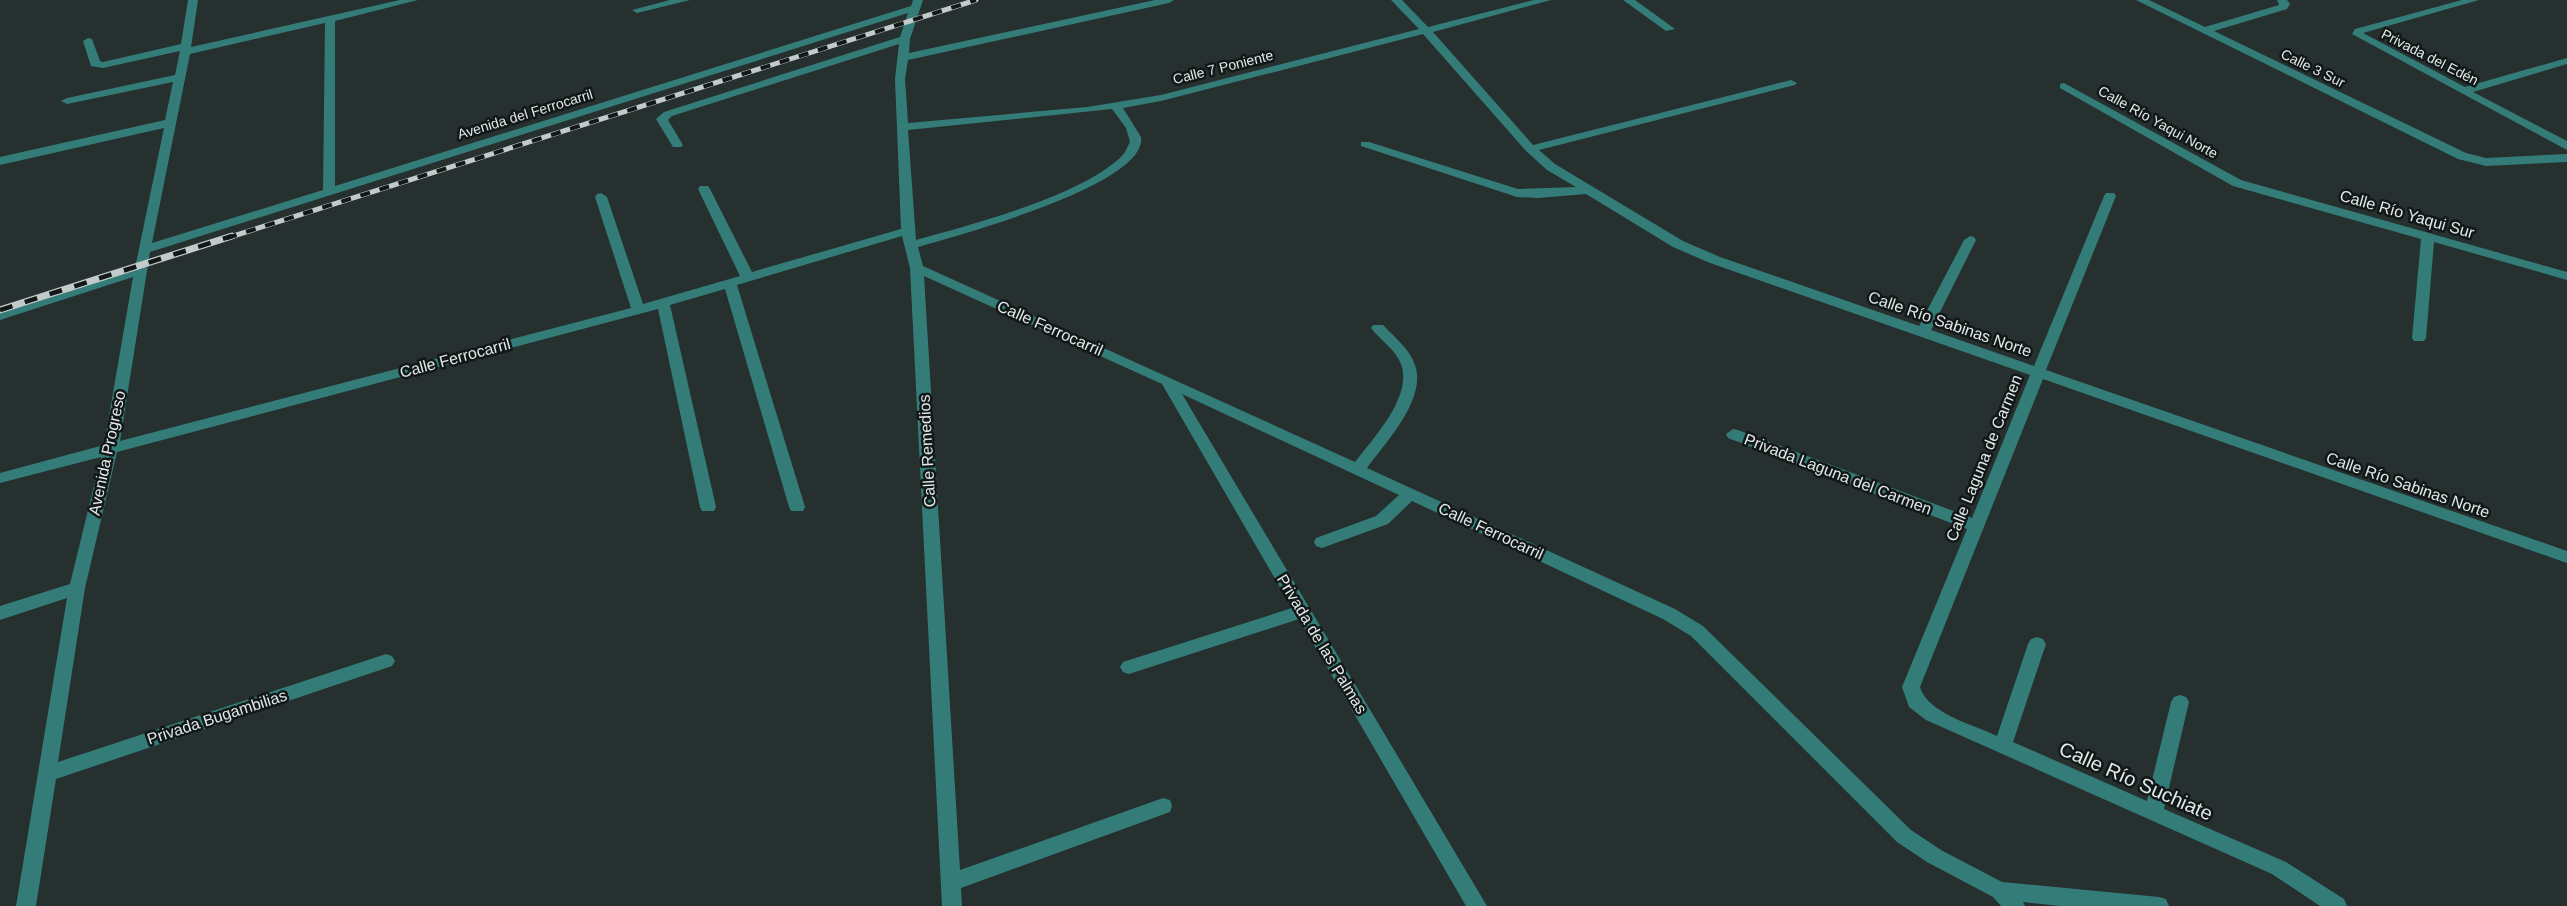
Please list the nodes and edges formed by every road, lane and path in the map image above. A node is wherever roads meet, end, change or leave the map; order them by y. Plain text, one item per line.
1 (192, 0) edge
2 (413, 0) edge
3 (685, 0) edge
4 (1169, 0) edge
5 (1396, 0) edge
6 (1546, 0) edge
7 (1628, 0) edge
8 (2141, 0) edge
9 (2282, 0) edge
10 (2474, 0) edge
11 (916, 4) edge
12 (637, 10) dead end
13 (330, 20) junction
14 (1670, 29) dead end
15 (1426, 31) junction
16 (2204, 31) junction
17 (904, 39) junction
18 (88, 41) dead end
19 (185, 49) junction
20 (902, 58) junction
21 (2567, 61) edge
22 (180, 77) junction
23 (1791, 83) dead end
24 (2064, 86) dead end
25 (2463, 91) junction
26 (67, 101) dead end
27 (1116, 106) junction
28 (169, 123) junction
29 (901, 127) junction
30 (1365, 144) dead end
31 (677, 145) dead end
32 (2567, 146) edge
33 (1530, 149) junction
34 (2567, 158) edge
35 (0, 161) edge
36 (704, 189) dead end
37 (1586, 190) junction
38 (2237, 190) joint
39 (329, 192) junction
40 (601, 196) dead end
41 (2110, 196) dead end
42 (2428, 237) junction
43 (909, 238) junction
44 (1970, 240) dead end
45 (144, 250) junction
46 (917, 268) junction
47 (141, 270) junction
48 (2567, 276) edge
49 (748, 278) junction
50 (730, 283) junction
51 (663, 302) junction
52 (639, 310) junction
53 (0, 316) edge
54 (1378, 328) dead end
55 (1923, 332) junction
56 (2419, 338) dead end
57 (2038, 373) junction
58 (1167, 381) junction
59 (1733, 434) dead end
60 (111, 448) junction
61 (1358, 470) junction
62 (0, 478) edge
63 (1410, 494) junction
64 (708, 507) dead end
65 (797, 507) dead end
66 (1976, 526) junction
67 (1322, 542) dead end
68 (2567, 557) edge
69 (77, 588) junction
70 (1303, 611) junction
71 (0, 613) edge
72 (2037, 644) dead end
73 (386, 661) dead end
74 (1130, 667) dead end
75 (1915, 702) joint
76 (2180, 702) dead end
77 (2003, 746) junction
78 (49, 773) junction
79 (1163, 806) dead end
80 (2154, 813) junction
81 (950, 884) junction
82 (2000, 891) junction
83 (26, 906) edge
84 (952, 906) edge
85 (1477, 906) edge
86 (2014, 906) edge
87 (2159, 906) edge
88 (2337, 906) edge

1 - 19 street, Avenida Progreso
2 - 13 street
3 - 12 street
4 - 20 street
5 - 15 street, Calle Río Sabinas Norte
6 - 15 street, Calle 7 Poniente
7 - 14 street
8 - 16 street, Calle 3 Sur
9 - 16 street
10 - 25 street, Privada del Edén
11 - 17 street, Calle Remedios
11 - 39 street, Avenida del Ferrocarril
13 - 19 street
13 - 39 street
15 - 27 street, Calle 7 Poniente
15 - 33 street, Calle Río Sabinas Norte
16 - 34 street, Calle 3 Sur
17 - 20 street, Calle Remedios
17 - 31 street
18 - 19 street
19 - 22 street, Avenida Progreso
20 - 29 street, Calle Remedios
21 - 25 street
22 - 26 street
22 - 28 street, Avenida Progreso
23 - 33 street
24 - 38 street, Calle Río Yaqui Norte
25 - 32 street, Privada del Edén
27 - 29 street, Calle 7 Poniente
27 - 43 street, Calle Ferrocarril
28 - 35 street
28 - 45 street, Avenida Progreso
29 - 43 street, Calle Remedios
30 - 37 street
33 - 37 street, Calle Río Sabinas Norte
36 - 49 street
37 - 55 street, Calle Río Sabinas Norte
38 - 42 street, Calle Río Yaqui Sur
39 - 45 street, Avenida del Ferrocarril
40 - 52 street
41 - 57 street, Calle Laguna de Carmen
42 - 48 street, Calle Río Yaqui Sur
42 - 56 street
43 - 46 street, Calle Remedios
43 - 49 street, Calle Ferrocarril
44 - 55 street
45 - 47 street, Avenida Progreso
46 - 58 street, Calle Ferrocarril
46 - 81 street, Calle Remedios
47 - 53 street
47 - 60 street, Avenida Progreso
49 - 50 street, Calle Ferrocarril
50 - 51 street, Calle Ferrocarril
50 - 65 street
51 - 52 street, Calle Ferrocarril
51 - 64 street
52 - 60 street, Calle Ferrocarril
54 - 61 street
55 - 57 street, Calle Río Sabinas Norte
57 - 66 street, Calle Laguna de Carmen
57 - 68 street, Calle Río Sabinas Norte
58 - 61 street, Calle Ferrocarril
58 - 70 street, Privada de las Palmas
59 - 66 street, Privada Laguna del Carmen
60 - 62 street, Calle Ferrocarril
60 - 69 street, Avenida Progreso
61 - 63 street, Calle Ferrocarril
63 - 67 street
63 - 82 street, Calle Ferrocarril
66 - 75 street, Calle Laguna de Carmen
69 - 71 street
69 - 78 street, Avenida Progreso
70 - 74 street
70 - 85 street, Privada de las Palmas
72 - 77 street
73 - 78 street, Privada Bugambilias
75 - 77 street, Calle Río Suchiate
76 - 80 street
77 - 80 street, Calle Río Suchiate
78 - 83 street, Avenida Progreso
79 - 81 street
80 - 88 street, Calle Río Suchiate
81 - 84 street, Calle Remedios
82 - 86 street
82 - 87 street

